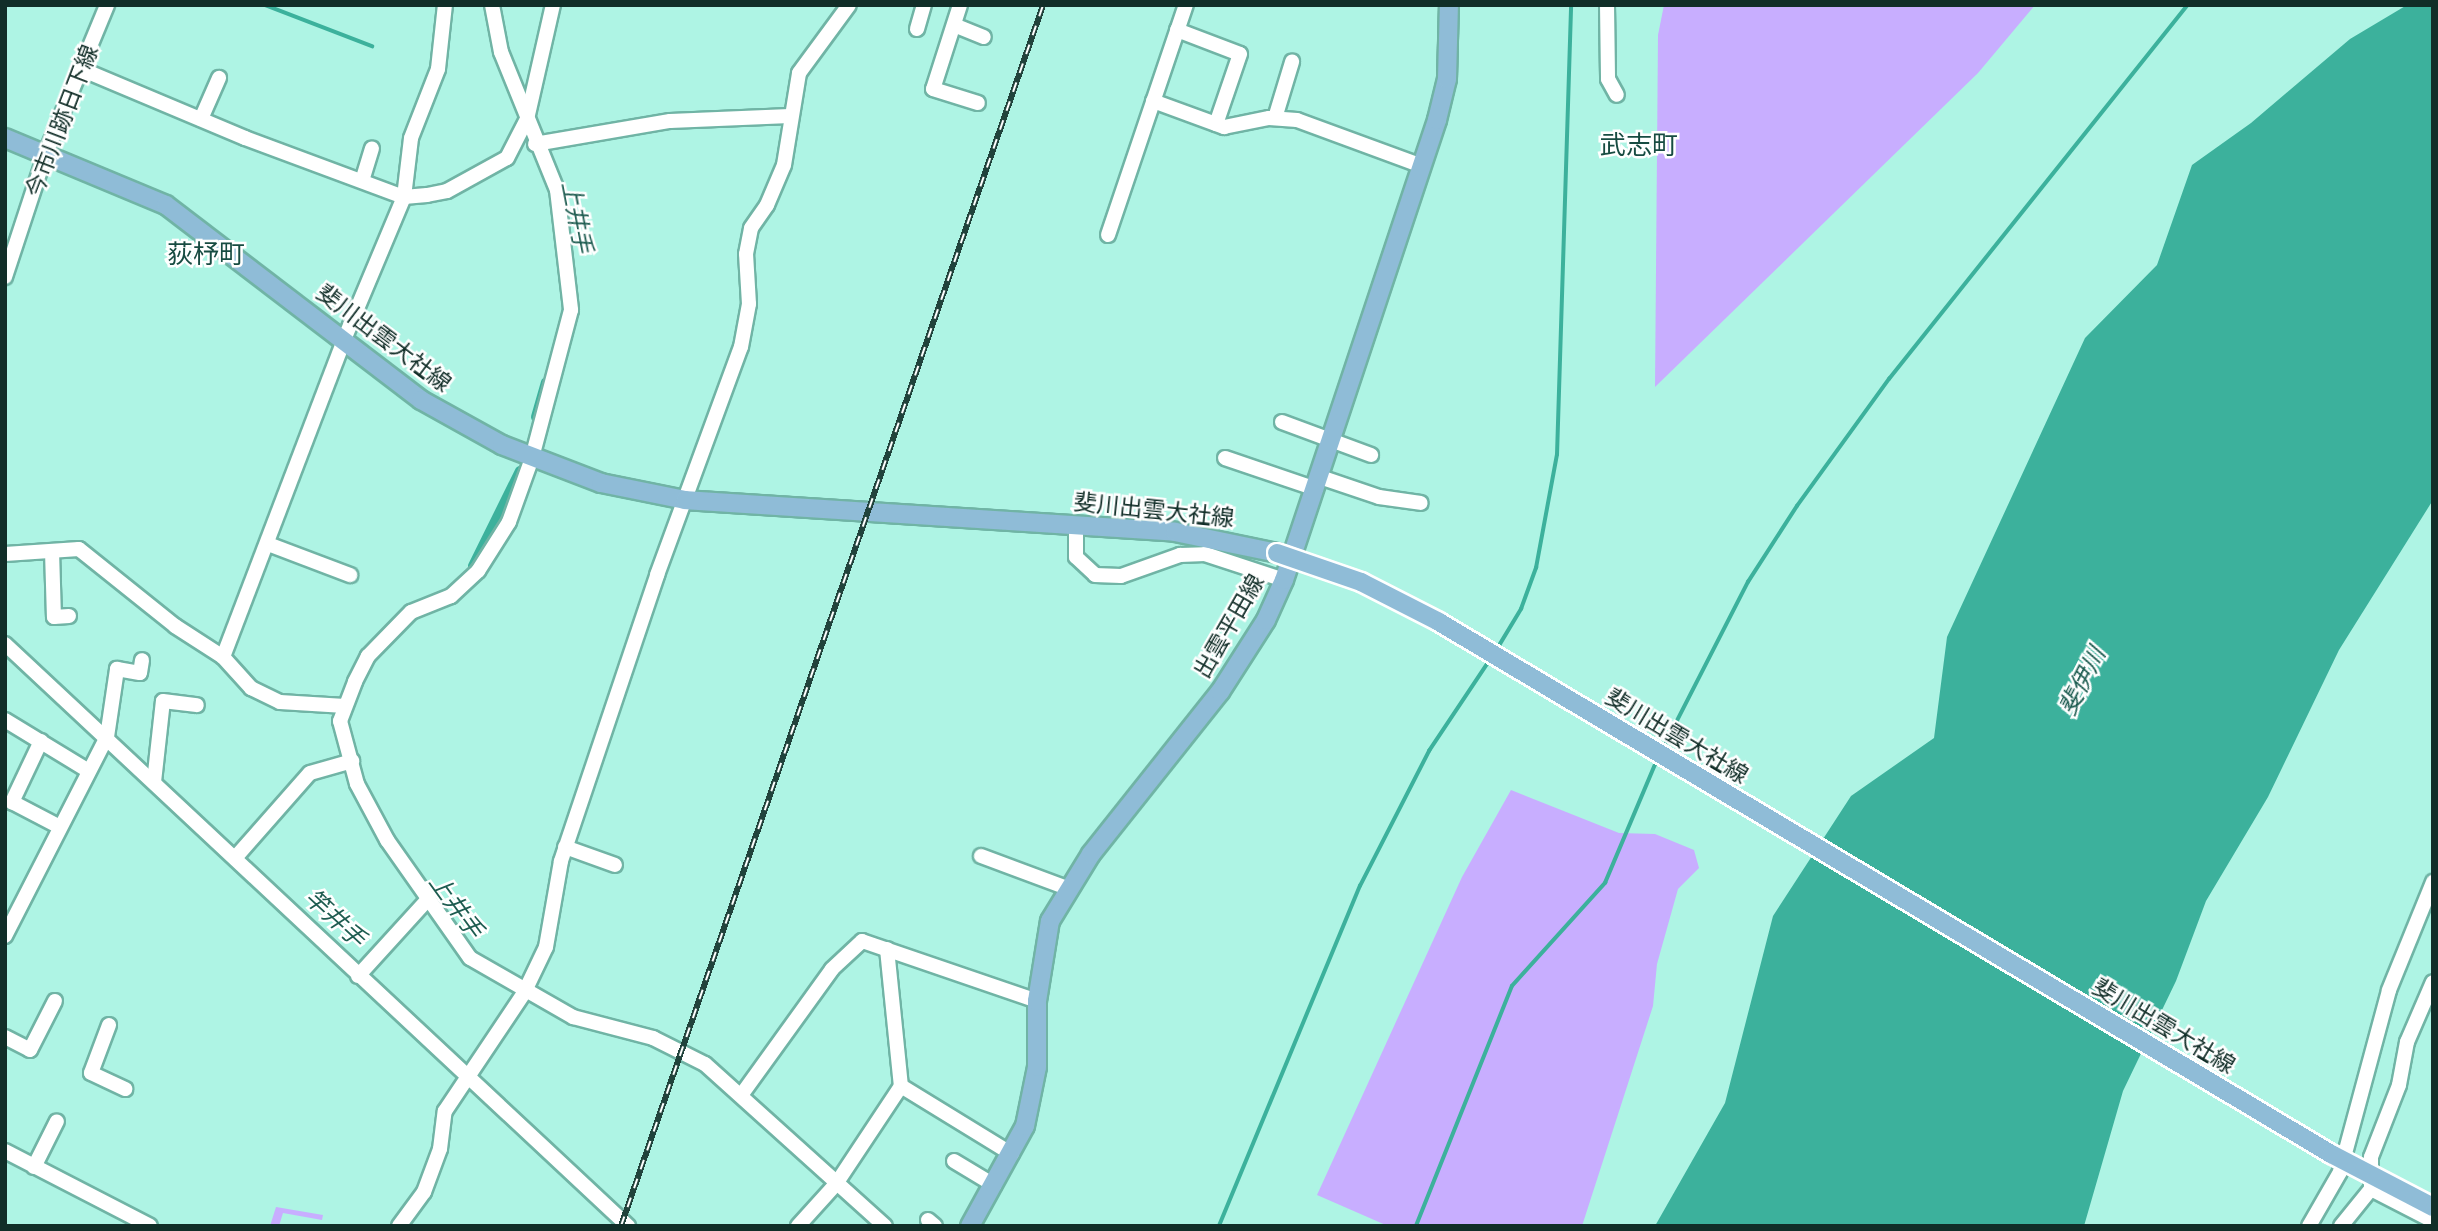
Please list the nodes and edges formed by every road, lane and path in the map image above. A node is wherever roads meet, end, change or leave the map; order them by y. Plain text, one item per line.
1 (107, 5) edge
2 (445, 5) edge
3 (492, 5) edge
4 (553, 5) edge
5 (849, 5) edge
6 (924, 5) edge
7 (960, 5) edge
8 (1186, 5) edge
9 (1449, 5) edge
10 (1607, 5) edge
11 (954, 25) junction
12 (917, 29) dead end
13 (1177, 30) junction
14 (984, 37) dead end
15 (1292, 62) dead end
16 (81, 69) junction
17 (219, 78) dead end
18 (1616, 95) dead end
19 (1153, 102) junction
20 (978, 103) dead end
21 (790, 116) junction
22 (1275, 118) junction
23 (201, 119) junction
24 (527, 119) junction
25 (1216, 124) junction
26 (5, 138) edge
27 (535, 144) junction
28 (372, 149) dead end
29 (46, 155) junction
30 (1422, 166) junction
31 (362, 181) junction
32 (404, 197) junction
33 (1108, 235) dead end
34 (5, 277) edge
35 (343, 342) junction
36 (1282, 422) dead end
37 (1332, 440) junction
38 (1371, 454) dead end
39 (532, 458) junction
40 (1225, 458) dead end
41 (1318, 483) junction
42 (685, 500) junction
43 (1421, 503) dead end
44 (1076, 527) junction
45 (268, 544) junction
46 (52, 551) junction
47 (5, 554) edge
48 (351, 575) dead end
49 (1284, 580) junction
50 (69, 616) dead end
51 (5, 644) edge
52 (223, 657) junction
53 (142, 660) dead end
54 (197, 705) dead end
55 (345, 706) junction
56 (5, 720) edge
57 (107, 737) junction
58 (41, 741) junction
59 (352, 761) junction
60 (89, 771) junction
61 (154, 782) junction
62 (61, 827) junction
63 (565, 847) junction
64 (981, 856) dead end
65 (235, 858) junction
66 (615, 865) dead end
67 (2433, 882) edge
68 (1067, 888) junction
69 (429, 898) junction
70 (5, 936) edge
71 (887, 949) junction
72 (358, 976) junction
73 (2433, 982) edge
74 (524, 993) junction
75 (1037, 1000) junction
76 (55, 1001) dead end
77 (110, 1025) dead end
78 (5, 1037) edge
79 (466, 1076) junction
80 (901, 1086) junction
81 (125, 1089) dead end
82 (742, 1094) junction
83 (57, 1121) dead end
84 (1012, 1154) junction
85 (7, 1157) edge
86 (954, 1161) dead end
87 (34, 1167) junction
88 (836, 1184) junction
89 (994, 1185) junction
90 (2371, 1189) junction
91 (2433, 1207) edge
92 (2433, 1221) edge
93 (150, 1226) edge
94 (399, 1226) edge
95 (628, 1226) edge
96 (798, 1226) edge
97 (886, 1226) edge
98 (970, 1226) edge
99 (2309, 1226) edge
100 (2341, 1226) edge

1 - 16 street, 今市川跡日下線
2 - 32 street
3 - 24 street
4 - 24 street
5 - 21 street
6 - 12 street
7 - 11 street
8 - 13 street
9 - 30 main road, 出雲平田線
10 - 18 street
11 - 14 street
11 - 20 street
13 - 19 street
13 - 25 street
15 - 22 street
16 - 23 street
16 - 29 street, 今市川跡日下線
17 - 23 street
19 - 25 street
19 - 33 street
21 - 27 street
21 - 42 street
22 - 25 street
22 - 30 street
23 - 31 street
24 - 27 street
24 - 32 street
26 - 29 main road, 斐川出雲大社線
27 - 39 street
28 - 31 street
29 - 34 street, 今市川跡日下線
29 - 35 main road, 斐川出雲大社線
30 - 37 main road, 出雲平田線
31 - 32 street
32 - 35 street
35 - 39 main road, 斐川出雲大社線
35 - 45 street
36 - 37 street
37 - 38 street
37 - 41 main road, 出雲平田線
39 - 42 main road, 斐川出雲大社線
39 - 55 street
40 - 41 street
41 - 43 street
41 - 49 main road, 出雲平田線
42 - 44 main road, 斐川出雲大社線
42 - 63 street
44 - 49 street
44 - 91 main road, 斐川出雲大社線, bridge
45 - 48 street
45 - 52 street
46 - 47 street
46 - 50 street
46 - 52 street
49 - 68 main road, 出雲平田線
51 - 57 street
52 - 55 street
53 - 57 street
54 - 61 street
55 - 59 street
56 - 58 street
57 - 60 street
57 - 61 street
58 - 60 street
58 - 62 street
59 - 65 street
59 - 69 street
60 - 62 street
61 - 65 street
62 - 70 street
63 - 66 street
63 - 74 street
64 - 68 street
65 - 72 street
67 - 99 street
68 - 75 main road, 出雲平田線
69 - 72 street
69 - 74 street
71 - 75 street
71 - 80 street
71 - 82 street
72 - 79 street
73 - 90 street
74 - 79 street
74 - 82 street
75 - 84 main road, 出雲平田線
76 - 78 street
77 - 81 street
79 - 94 street
79 - 95 street
80 - 84 street
80 - 88 street
82 - 88 street
83 - 87 street
84 - 89 main road, 出雲平田線
85 - 87 street
86 - 89 street
87 - 93 street
88 - 96 street
88 - 97 street
89 - 98 main road, 出雲平田線
90 - 92 street
90 - 100 street

